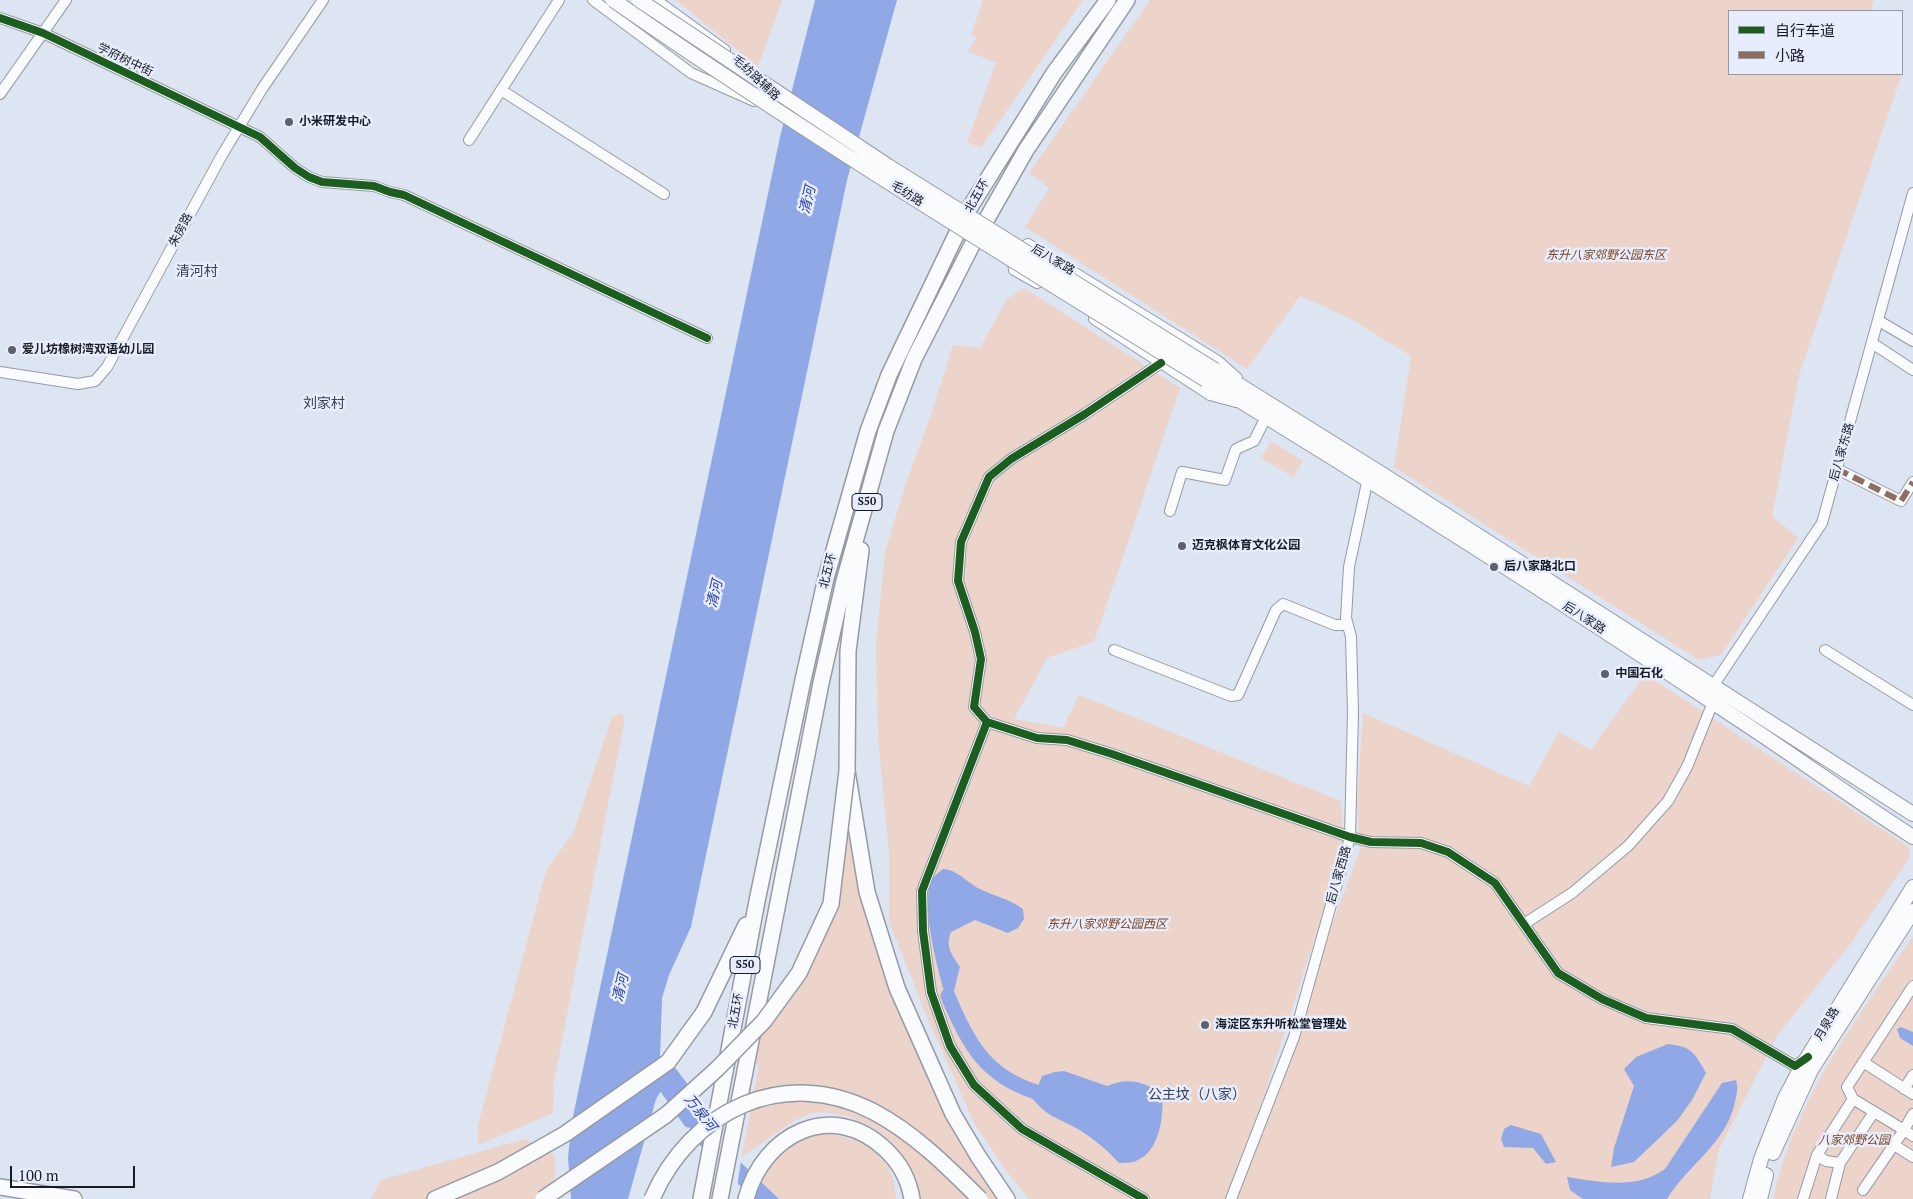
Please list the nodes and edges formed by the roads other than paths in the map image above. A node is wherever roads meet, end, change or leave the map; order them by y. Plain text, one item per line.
1 (66, 0) edge
2 (323, 0) edge
3 (559, 0) edge
4 (592, 0) edge
5 (613, 0) edge
6 (639, 0) edge
7 (656, 0) edge
8 (1108, 0) edge
9 (1127, 0) edge
10 (0, 18) edge
11 (43, 33) junction
12 (501, 90) junction
13 (0, 94) edge
14 (759, 103) dead end
15 (238, 128) junction
16 (469, 140) dead end
17 (882, 170) dead end
18 (1913, 192) edge
19 (664, 194) dead end
20 (1878, 321) junction
21 (707, 338) dead end
22 (1913, 341) edge
23 (1872, 343) junction
24 (1161, 362) junction
25 (1913, 370) edge
26 (0, 372) edge
27 (1210, 375) junction
28 (1253, 402) junction
29 (1266, 417) junction
30 (1837, 469) junction
31 (1368, 478) junction
32 (1913, 482) edge
33 (867, 501) junction
34 (1170, 511) dead end
35 (1348, 625) junction
36 (1114, 650) dead end
37 (1825, 650) dead end
38 (1713, 686) junction
39 (1713, 702) junction
40 (1913, 705) edge
41 (987, 722) junction
42 (847, 771) junction
43 (1913, 814) edge
44 (1350, 837) junction
45 (1913, 837) edge
46 (1913, 887) edge
47 (757, 901) junction
48 (1913, 911) edge
49 (1524, 924) junction
50 (1913, 986) edge
51 (1808, 1058) junction
52 (1863, 1062) junction
53 (1913, 1075) edge
54 (1909, 1091) edge
55 (1853, 1099) junction
56 (1874, 1112) junction
57 (1913, 1114) edge
58 (1904, 1130) junction
59 (1913, 1136) edge
60 (1894, 1145) junction
61 (1816, 1155) junction
62 (1913, 1158) edge
63 (1840, 1163) junction
64 (0, 1187) edge
65 (1863, 1190) dead end
66 (1004, 1195) edge
67 (74, 1199) edge
68 (435, 1199) edge
69 (543, 1199) edge
70 (652, 1199) edge
71 (701, 1199) edge
72 (720, 1199) edge
73 (746, 1199) edge
74 (912, 1199) edge
75 (980, 1199) edge
76 (1144, 1199) edge
77 (1231, 1199) edge
78 (1750, 1199) edge
79 (1760, 1199) edge
80 (1802, 1199) edge
81 (1831, 1199) edge

1 - 11 street
2 - 15 street, 朱房路
3 - 12 street
4 - 14 street, 毛纺路辅路
5 - 27 main road, 毛纺路, bridge
6 - 27 main road, 毛纺路, bridge
7 - 17 street, 毛纺路辅路
8 - 47 highway, 北五环 / S50
9 - 33 highway, 北五环 / S50
10 - 11 street, 学府树中街
11 - 13 street
11 - 15 street, 学府树中街
12 - 16 street
12 - 19 street
15 - 21 street, 学府树中街
15 - 26 street, 朱房路
18 - 20 street, 后八家东路
20 - 22 street
20 - 23 street, 后八家东路
23 - 25 street
23 - 30 street, 后八家东路
24 - 28 street, 后八家路
24 - 28 street, 后八家路
24 - 41 street
27 - 28 main road, 后八家路
28 - 29 main road, 后八家路
28 - 38 main road, 后八家路
29 - 31 main road, 后八家路
29 - 34 street
30 - 32 street
30 - 38 street, 后八家东路
31 - 35 street, 后八家西路
31 - 39 main road, 后八家路
33 - 42 highway
33 - 72 highway, 北五环 / S50
35 - 36 street
35 - 44 street, 后八家西路
37 - 40 street
38 - 43 main road, 后八家路
39 - 45 main road, 后八家路
39 - 49 street
41 - 44 street
41 - 76 street
42 - 66 highway, bridge
42 - 69 highway, bridge
44 - 49 street
44 - 77 street, 后八家西路
46 - 51 main road, 月泉路
47 - 68 highway
47 - 71 highway, 北五环 / S50, bridge
48 - 79 main road, 月泉路
49 - 51 street
50 - 52 street
51 - 78 main road, 月泉路
52 - 54 street
52 - 55 street
53 - 54 street
55 - 56 street
55 - 61 street
56 - 58 street
56 - 63 street
57 - 58 street
58 - 59 street
58 - 60 street
60 - 62 street
60 - 65 street
61 - 63 street
61 - 80 street
63 - 81 street
64 - 67 highway
70 - 75 highway, bridge
73 - 74 highway

